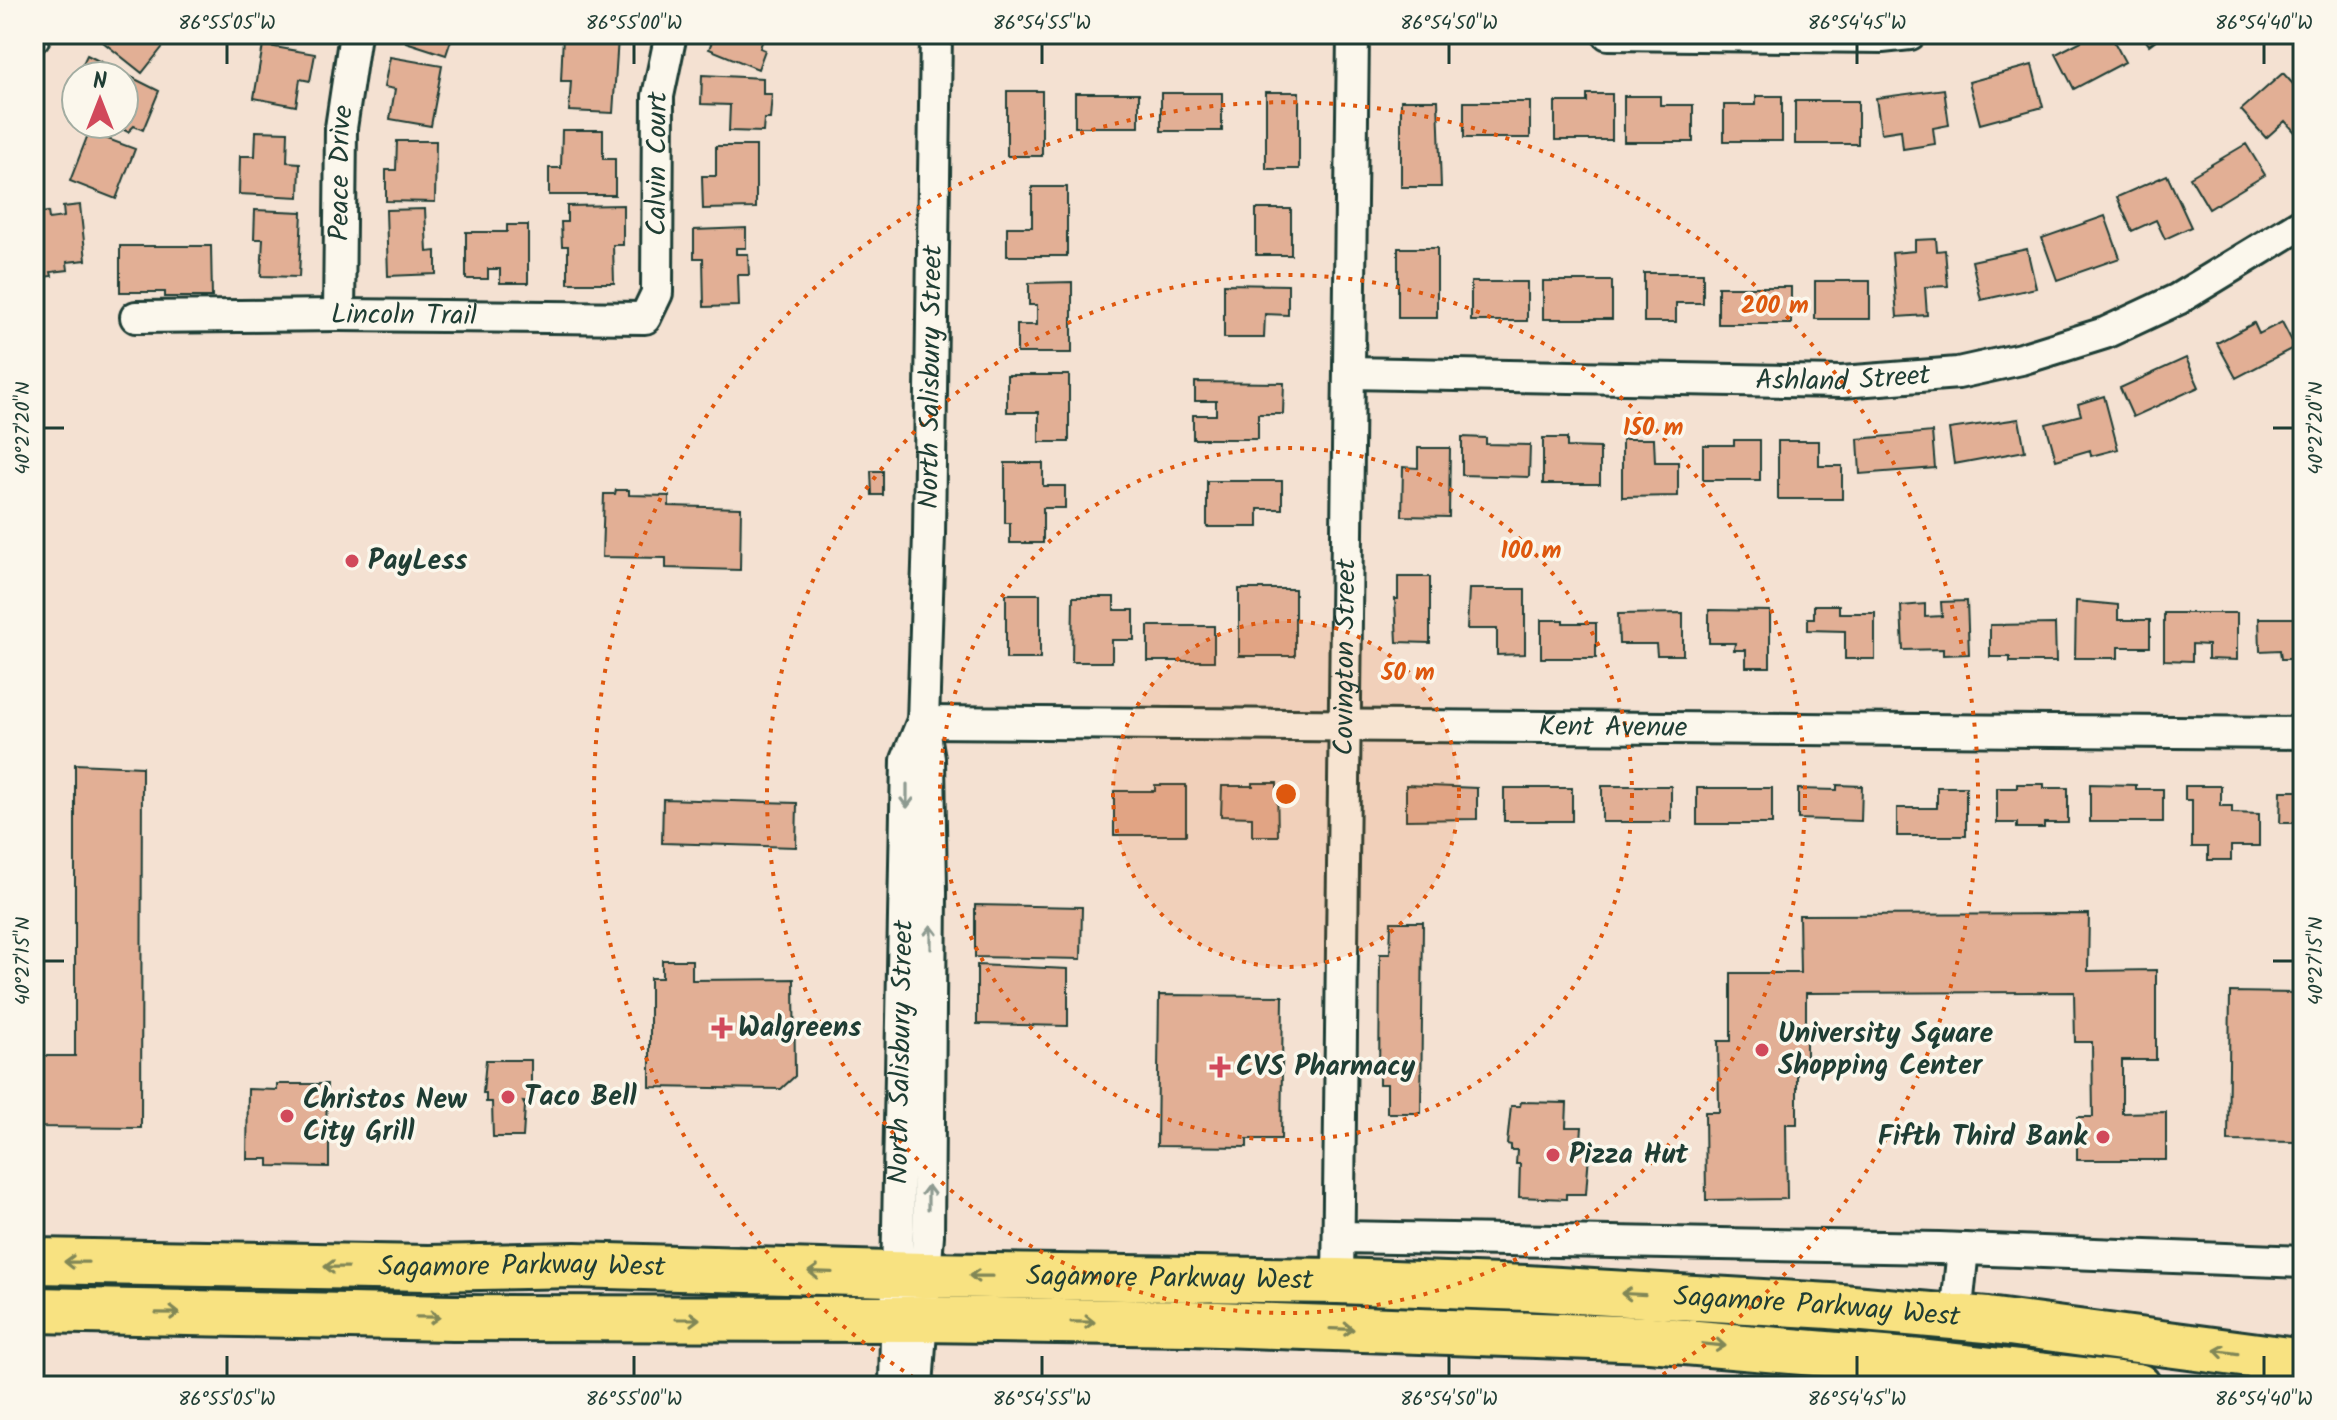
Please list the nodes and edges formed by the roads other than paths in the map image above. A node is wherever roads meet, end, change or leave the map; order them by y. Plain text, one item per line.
1 (355, 34) edge
2 (671, 34) edge
3 (936, 34) edge
4 (1353, 34) edge
5 (1608, 34) edge
6 (1910, 34) edge
7 (2300, 232) edge
8 (657, 293) joint
9 (339, 315) junction
10 (136, 317) dead end
11 (1349, 373) junction
12 (923, 722) junction
13 (1345, 725) junction
14 (2303, 733) edge
15 (1339, 1237) junction
16 (1963, 1249) junction
17 (34, 1261) edge
18 (2303, 1262) edge
19 (911, 1274) junction
20 (1338, 1281) junction
21 (34, 1310) edge
22 (1956, 1318) junction
23 (909, 1319) junction
24 (2303, 1362) edge
25 (895, 1386) edge
26 (917, 1386) edge
27 (2138, 1386) edge

1 - 9 street, Peace Drive
2 - 8 street, Calvin Court
3 - 12 street, North Salisbury Street
4 - 11 street, Covington Street
5 - 6 street
7 - 11 street, Ashland Street
8 - 9 street, Lincoln Trail
9 - 10 street, Lincoln Trail
11 - 13 street, Covington Street
12 - 13 street, Kent Avenue
12 - 19 street, North Salisbury Street
13 - 14 street, Kent Avenue
13 - 15 street, Covington Street
15 - 16 street
15 - 20 street, Covington Street
16 - 18 street
16 - 22 street
19 -> 17 highway, Sagamore Parkway West
20 -> 19 highway, Sagamore Parkway West
19 - 23 street, North Salisbury Street
22 -> 20 highway, Sagamore Parkway West
21 -> 23 highway, Sagamore Parkway West
24 -> 22 highway, Sagamore Parkway West
23 - 25 street, North Salisbury Street
23 - 26 street, North Salisbury Street
23 -> 27 highway, Sagamore Parkway West

